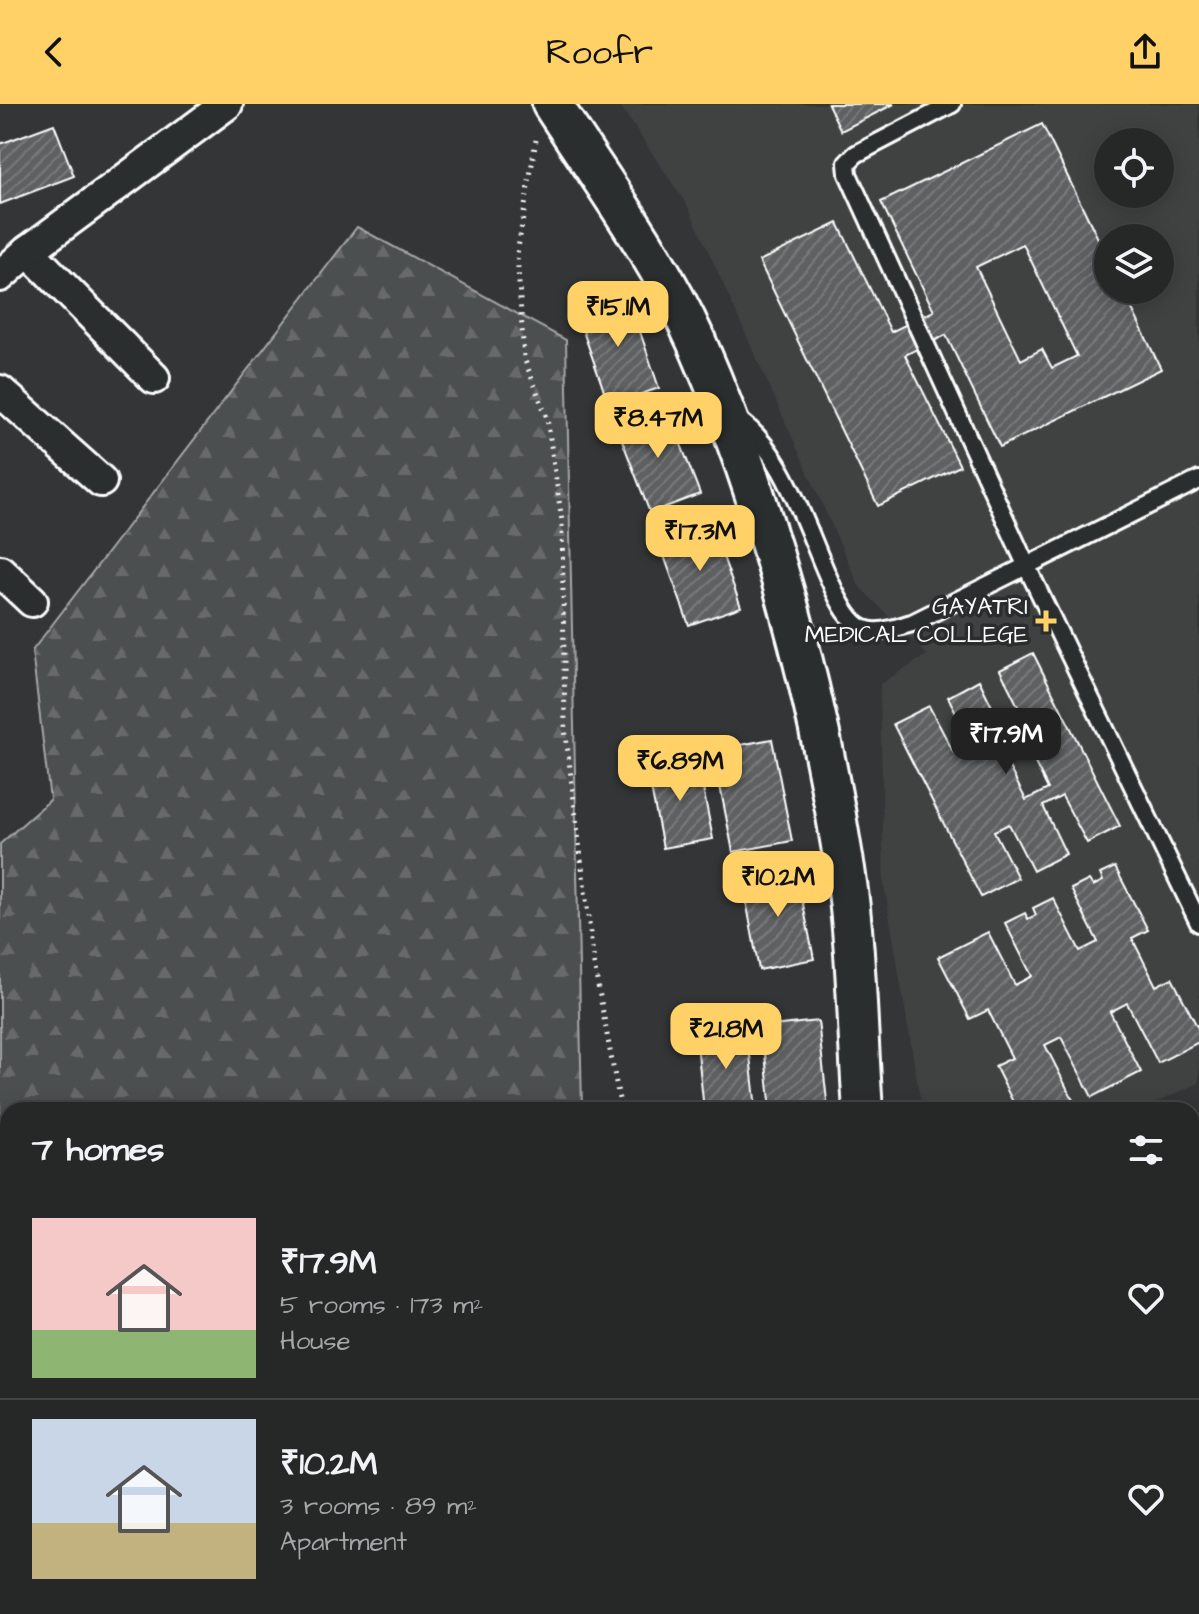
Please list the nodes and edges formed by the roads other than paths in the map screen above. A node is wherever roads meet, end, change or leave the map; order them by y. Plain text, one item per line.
1 (227, 104) edge
2 (952, 104) edge
3 (545, 119) edge
4 (28, 251) junction
5 (0, 276) edge
6 (154, 378) dead end
7 (0, 391) edge
8 (724, 412) junction
9 (1199, 480) edge
10 (101, 481) dead end
11 (1027, 567) junction
12 (0, 571) edge
13 (32, 601) dead end
14 (1199, 923) edge
15 (862, 1102) edge

1 - 4 street
2 - 11 lane
3 - 8 street
4 - 5 street
4 - 6 street
7 - 10 street
8 - 11 lane
8 - 15 street
9 - 11 lane
11 - 14 lane
12 - 13 street

